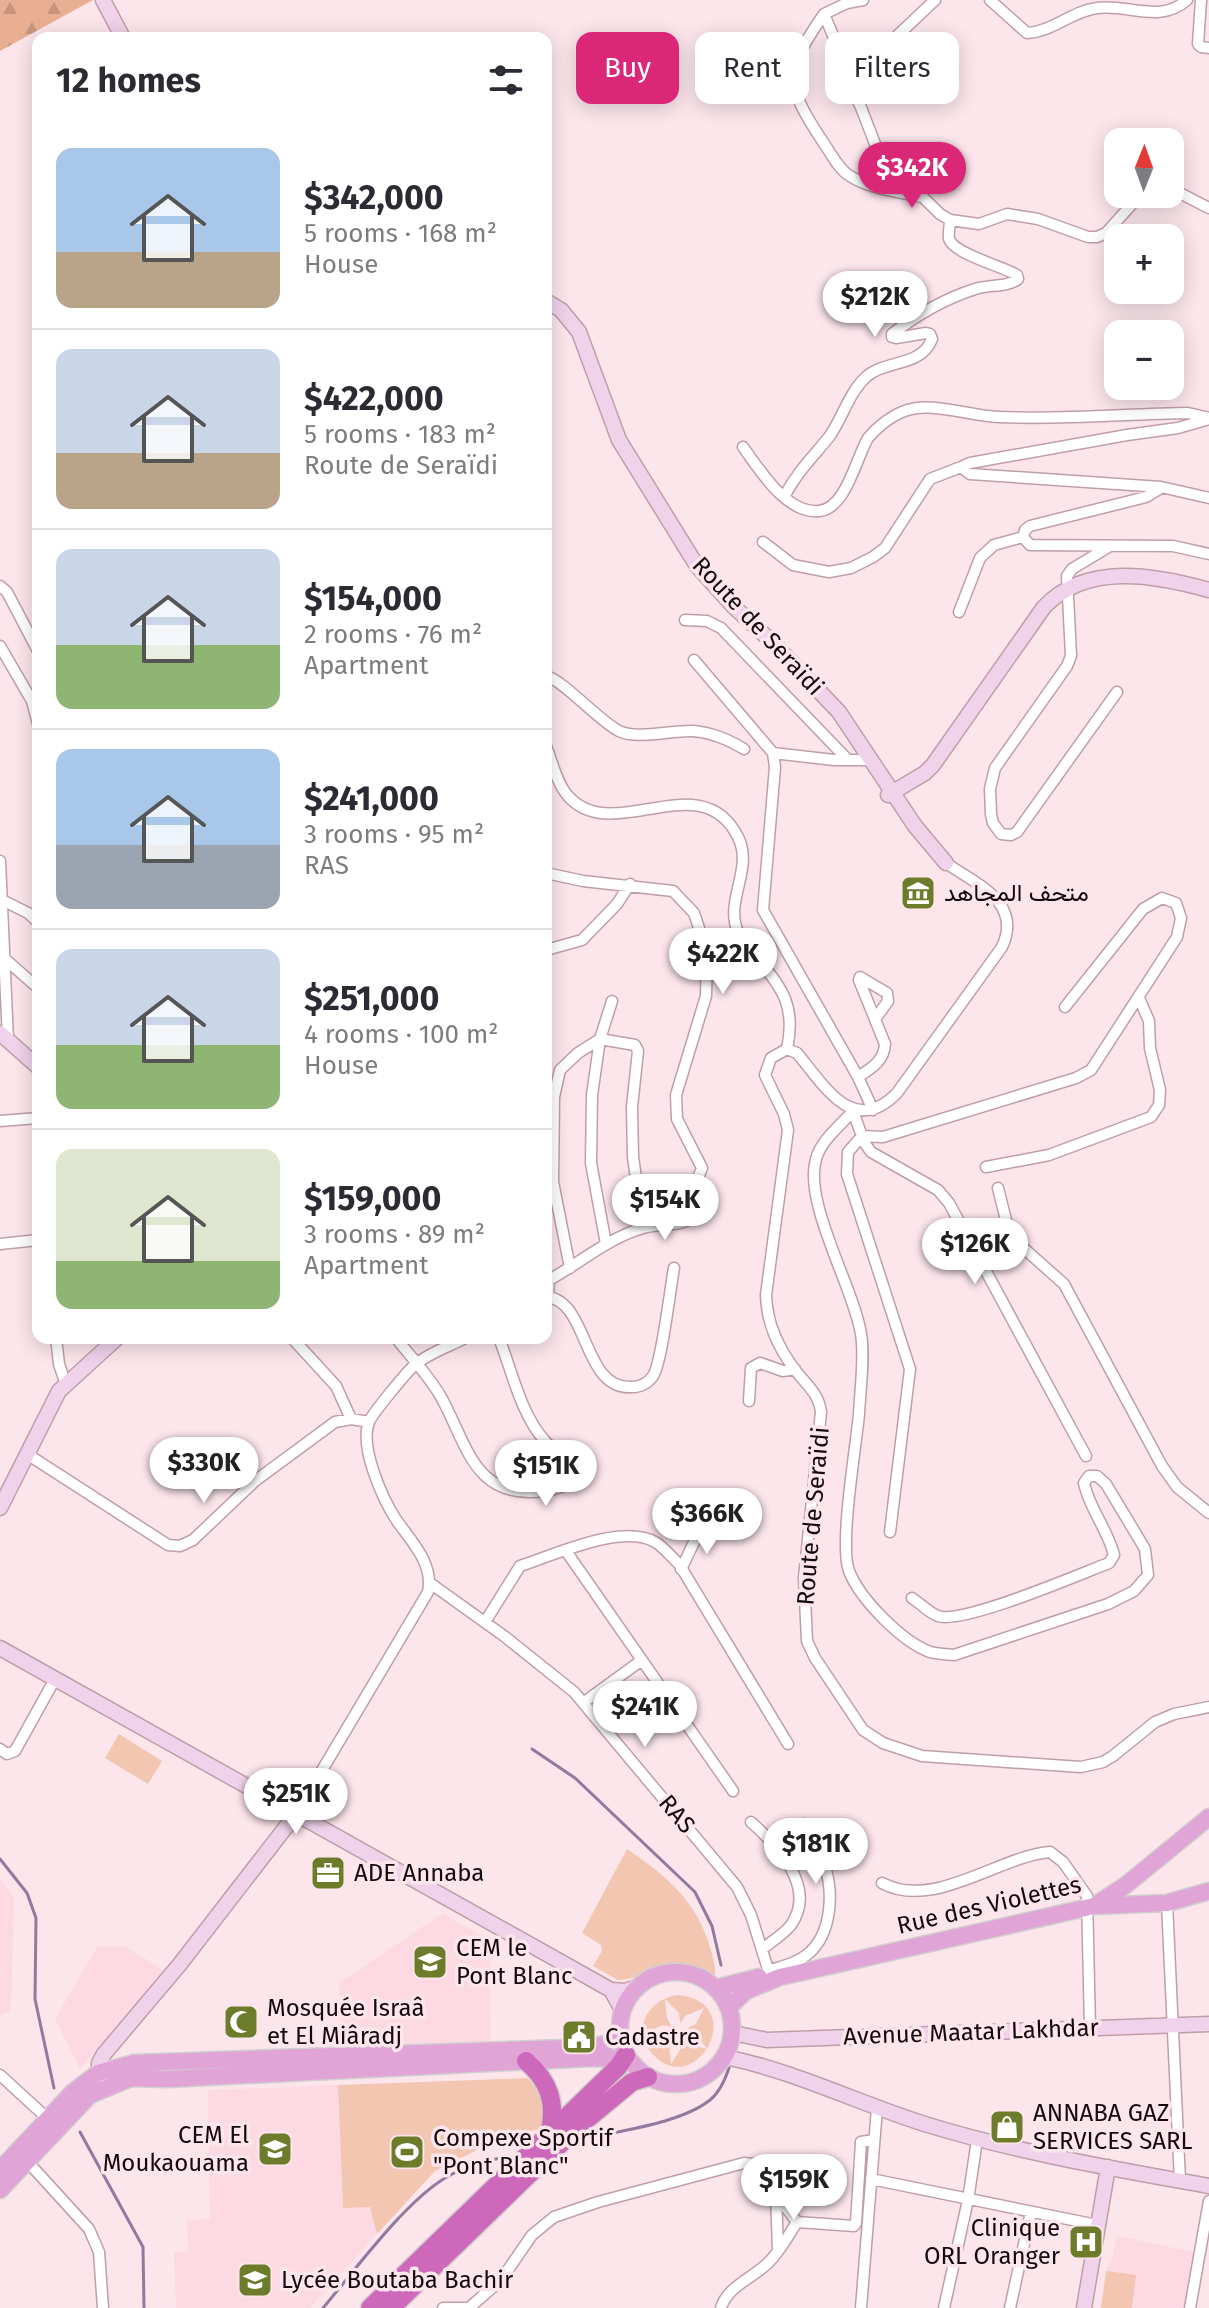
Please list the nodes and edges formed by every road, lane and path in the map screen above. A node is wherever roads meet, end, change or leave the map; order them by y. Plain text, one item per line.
1 (103, 0) edge
2 (863, 0) edge
3 (990, 0) edge
4 (1187, 0) edge
5 (1201, 0) edge
6 (931, 1) edge
7 (824, 14) junction
8 (120, 32) edge
9 (1209, 48) edge
10 (860, 105) junction
11 (1184, 195) edge
12 (923, 197) junction
13 (1128, 208) edge
14 (1209, 208) edge
15 (950, 220) junction
16 (552, 305) edge
17 (1209, 418) edge
18 (743, 447) dead end
19 (961, 467) junction
20 (1161, 487) junction
21 (784, 497) junction
22 (1209, 498) edge
23 (1023, 537) junction
24 (763, 542) dead end
25 (1110, 546) junction
26 (1209, 554) edge
27 (0, 586) edge
28 (1067, 589) junction
29 (1209, 590) edge
30 (959, 612) dead end
31 (685, 620) dead end
32 (32, 640) edge
33 (0, 646) edge
34 (694, 660) dead end
35 (552, 678) edge
36 (1117, 692) dead end
37 (32, 701) edge
38 (831, 704) junction
39 (744, 749) dead end
40 (773, 753) junction
41 (848, 760) junction
42 (865, 760) junction
43 (552, 761) edge
44 (892, 797) junction
45 (0, 861) edge
46 (946, 863) joint
47 (552, 874) edge
48 (630, 884) junction
49 (2, 900) edge
50 (32, 917) edge
51 (552, 948) edge
52 (4, 958) junction
53 (32, 983) edge
54 (1139, 998) junction
55 (612, 1001) dead end
56 (1065, 1007) dead end
57 (876, 1018) dead end
58 (4, 1036) edge
59 (600, 1039) junction
60 (787, 1049) junction
61 (32, 1062) edge
62 (858, 1077) junction
63 (554, 1097) junction
64 (552, 1100) edge
65 (873, 1110) junction
66 (853, 1111) junction
67 (32, 1118) edge
68 (0, 1121) edge
69 (862, 1136) junction
70 (986, 1167) dead end
71 (998, 1188) dead end
72 (643, 1227) junction
73 (32, 1241) edge
74 (0, 1244) edge
75 (606, 1244) junction
76 (570, 1268) junction
77 (674, 1268) dead end
78 (552, 1278) edge
79 (552, 1298) edge
80 (57, 1344) edge
81 (110, 1344) edge
82 (298, 1344) edge
83 (401, 1344) edge
84 (453, 1344) edge
85 (501, 1344) edge
86 (416, 1363) junction
87 (795, 1369) junction
88 (66, 1385) junction
89 (749, 1401) dead end
90 (351, 1419) junction
91 (369, 1422) junction
92 (27, 1454) junction
93 (1086, 1456) dead end
94 (0, 1508) edge
95 (1209, 1513) edge
96 (723, 1520) dead end
97 (890, 1532) dead end
98 (566, 1551) junction
99 (681, 1569) junction
100 (430, 1583) junction
101 (912, 1598) dead end
102 (485, 1622) junction
103 (0, 1648) edge
104 (642, 1660) junction
105 (55, 1679) junction
106 (583, 1703) junction
107 (1209, 1707) edge
108 (788, 1744) dead end
109 (0, 1749) edge
110 (733, 1791) dead end
111 (296, 1814) junction
112 (1209, 1817) edge
113 (751, 1822) dead end
114 (805, 1824) dead end
115 (882, 1883) dead end
116 (1209, 1891) edge
117 (1167, 1903) junction
118 (1091, 1907) junction
119 (762, 1949) junction
120 (772, 1976) junction
121 (637, 1987) junction
122 (716, 1988) junction
123 (611, 1990) junction
124 (729, 2007) junction
125 (622, 2010) junction
126 (1209, 2024) edge
127 (1175, 2025) junction
128 (1090, 2028) junction
129 (620, 2033) junction
130 (733, 2033) junction
131 (767, 2040) junction
132 (725, 2057) junction
133 (626, 2058) junction
134 (526, 2061) junction
135 (764, 2067) junction
136 (0, 2075) edge
137 (648, 2077) junction
138 (100, 2082) junction
139 (877, 2108) junction
140 (54, 2117) junction
141 (549, 2134) junction
142 (874, 2140) junction
143 (977, 2140) junction
144 (27, 2161) junction
145 (1108, 2167) junction
146 (0, 2170) edge
147 (871, 2179) junction
148 (1180, 2181) junction
149 (1209, 2186) edge
150 (0, 2190) edge
151 (776, 2193) junction
152 (968, 2200) junction
153 (1209, 2201) edge
154 (1031, 2212) junction
155 (797, 2222) junction
156 (1097, 2225) junction
157 (1205, 2247) edge
158 (778, 2252) junction
159 (103, 2308) edge
160 (370, 2308) edge
161 (391, 2308) edge
162 (443, 2308) edge
163 (721, 2308) edge
164 (861, 2308) edge
165 (944, 2308) edge
166 (1010, 2308) edge
167 (1084, 2308) edge
168 (1190, 2308) edge

1 - 8 main road
2 - 7 street
3 - 4 street
5 - 9 street
6 - 10 street
7 - 10 street
7 - 12 street
10 - 12 street
11 - 14 street
12 - 15 street
13 - 15 street
15 - 21 street
16 - 38 main road, Route de Seraïdi
17 - 19 street
17 - 21 street
18 - 21 street
19 - 20 street
19 - 24 street
20 - 22 street
20 - 23 street
23 - 25 street
23 - 30 street
25 - 26 street
25 - 28 street
27 - 32 street
28 - 29 main road
28 - 36 street
28 - 44 main road
31 - 41 street
33 - 37 street
34 - 40 street
35 - 39 street
38 - 42 main road, Route de Seraïdi
38 - 44 main road, Route de Seraïdi
40 - 41 street
40 - 62 street
41 - 42 street
42 - 44 main road, Route de Seraïdi
43 - 60 street
44 - 46 main road, Route de Seraïdi
45 - 49 street
46 - 65 street, Route de Seraïdi
47 - 48 street
48 - 51 street
48 - 72 street
49 - 50 street
49 - 52 street
52 - 53 street
52 - 58 street
54 - 56 street
54 - 69 street
54 - 70 street
55 - 59 street
57 - 62 street
58 - 61 main road
59 - 63 street
59 - 72 street
59 - 75 street
60 - 66 street
60 - 87 street, Route de Seraïdi
62 - 65 street
63 - 64 street
63 - 76 street
65 - 66 street
66 - 69 street
66 - 101 street
67 - 68 street
69 - 93 street
69 - 97 street
71 - 95 street
72 - 75 street
73 - 74 street
75 - 76 street
76 - 78 street
77 - 79 street
80 - 88 street
81 - 88 main road
82 - 90 street
83 - 86 street
84 - 86 street
85 - 86 street
86 - 91 street
87 - 89 street
87 - 107 street, Route de Seraïdi
88 - 92 main road
90 - 91 street
90 - 92 street
91 - 100 street
92 - 94 main road
96 - 99 street
98 - 99 street
98 - 102 street
98 - 104 street
99 - 108 street
100 - 102 street, RAS
100 - 111 street
102 - 106 street, RAS
103 - 105 main road
104 - 106 street
104 - 110 street
105 - 109 street
105 - 111 main road
106 - 119 street, RAS
111 - 123 main road
111 - 138 main road
112 - 118 main road
113 - 119 street
114 - 120 street
115 - 118 street
116 - 117 main road, Rue des Violettes
117 - 118 main road, Rue des Violettes
117 - 127 street
118 - 120 main road, Rue des Violettes
118 - 128 street
119 - 120 street, RAS
120 - 122 main road
120 - 124 main road
121 - 122 main road
121 - 123 main road
121 - 125 main road
122 - 124 main road
123 - 125 main road
124 - 130 main road
125 - 129 main road
126 - 127 main road, Avenue Maatar Lakhdar
127 - 128 main road, Avenue Maatar Lakhdar
127 - 148 street
128 - 131 main road, Avenue Maatar Lakhdar
129 - 133 main road
129 - 138 main road
130 - 131 main road, Avenue Maatar Lakhdar
130 - 132 main road
131 - 135 main road
132 - 135 main road
132 - 137 main road
133 - 134 main road
133 - 137 main road
133 - 141 highway
134 - 138 main road
134 - 141 highway
135 - 139 main road
136 - 140 street
137 - 161 highway
138 - 140 main road
139 - 142 street
139 - 143 main road
140 - 144 main road
140 - 146 main road
141 - 160 highway
142 - 147 street
142 - 155 street
143 - 145 main road
143 - 152 street
144 - 150 main road
144 - 159 street
145 - 148 main road
145 - 156 main road
147 - 152 street
147 - 164 street
148 - 149 main road
151 - 155 street
151 - 158 street
151 - 162 street
152 - 154 street
152 - 165 street
153 - 157 street
154 - 156 street
154 - 166 street
155 - 158 street
156 - 167 main road
157 - 168 street
158 - 163 street

